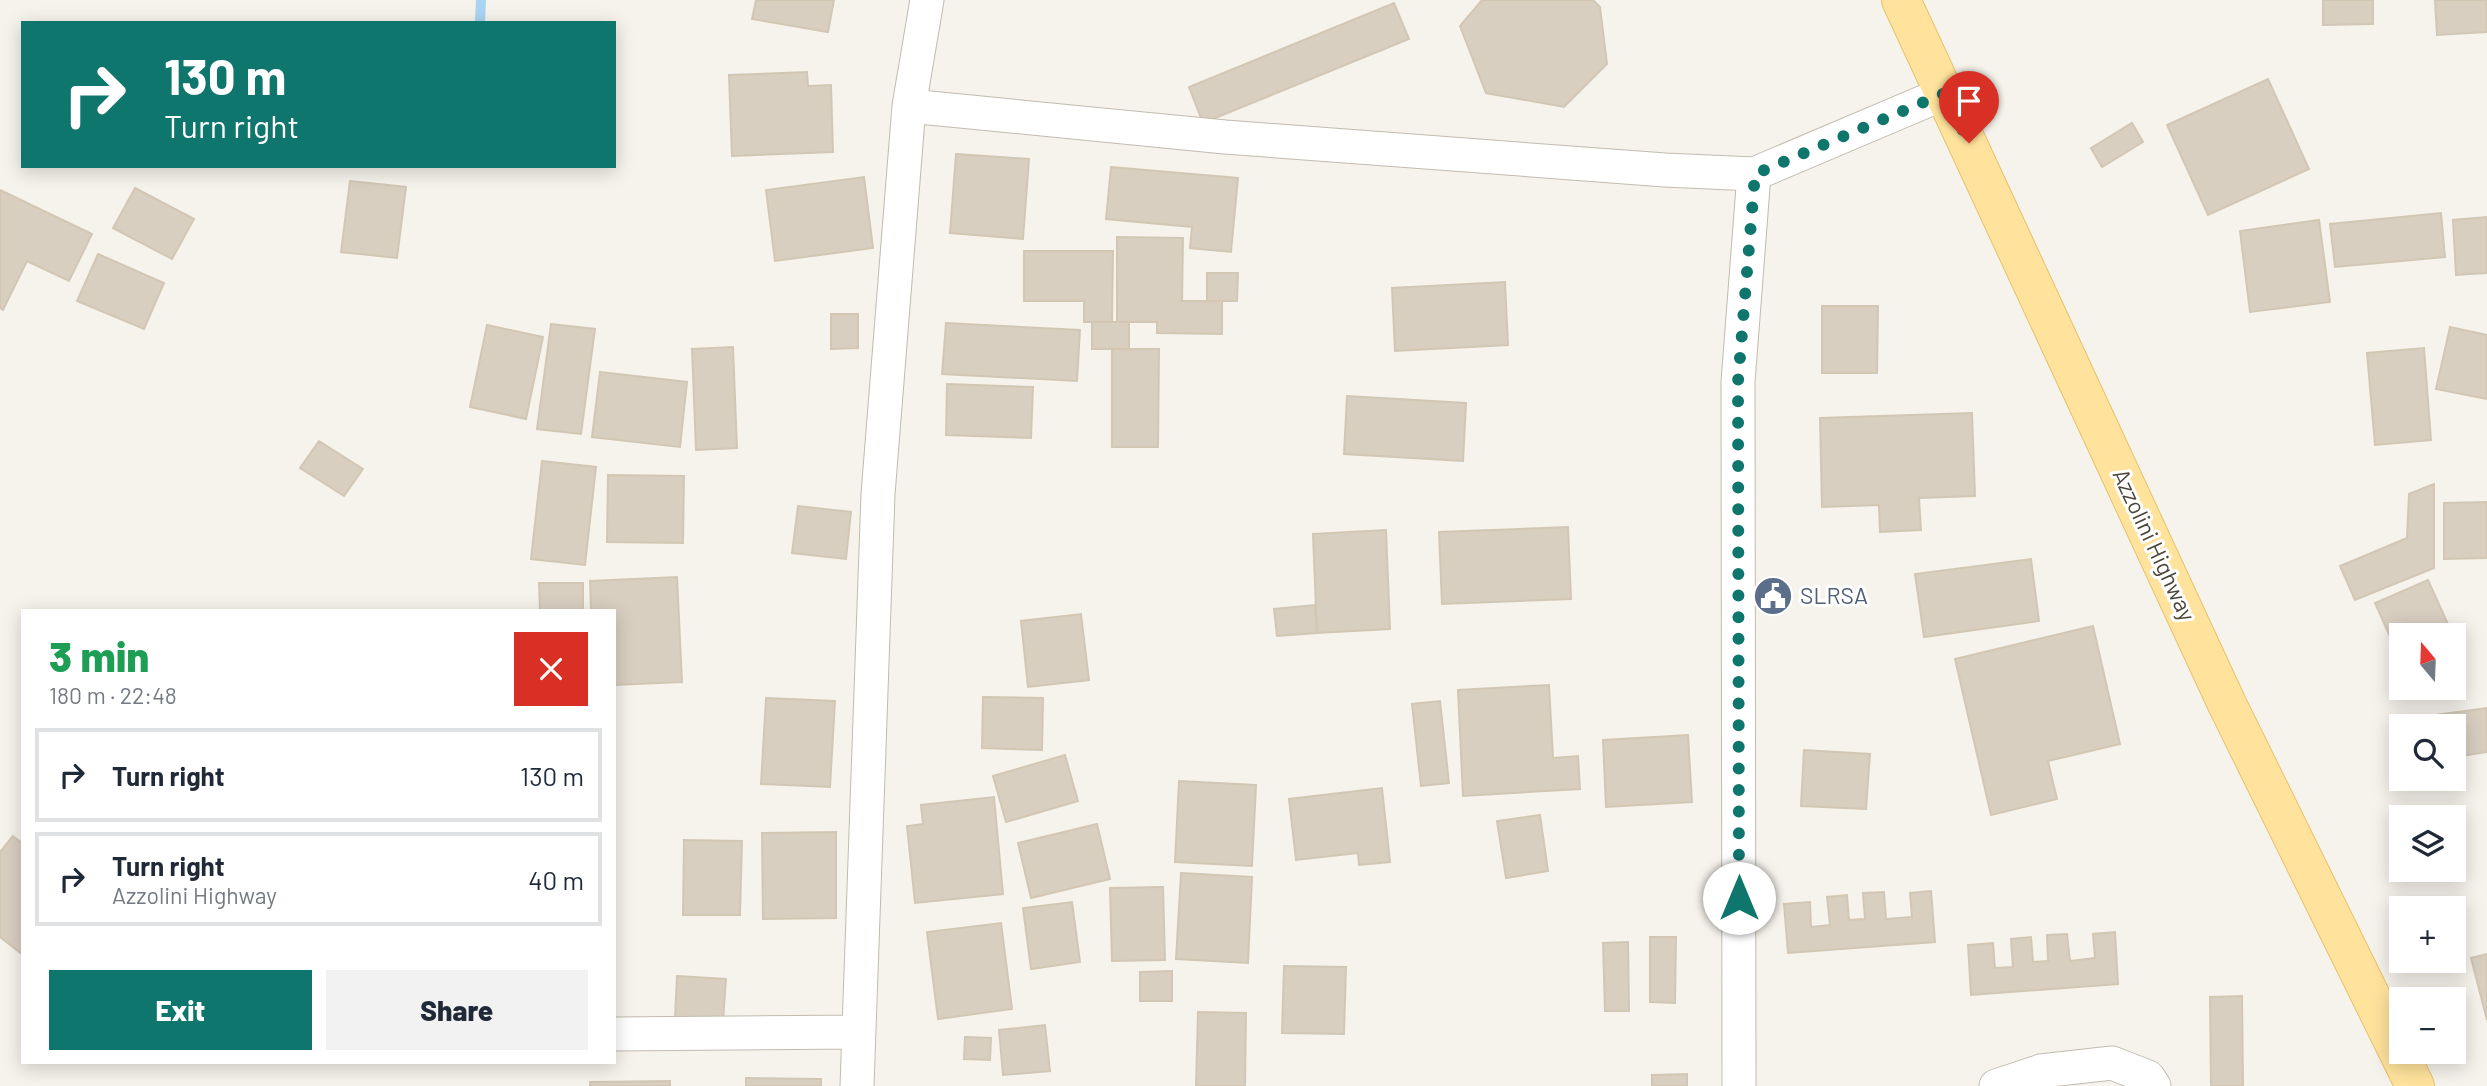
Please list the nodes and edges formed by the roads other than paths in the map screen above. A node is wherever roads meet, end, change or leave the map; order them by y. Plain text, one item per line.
1 (927, 0) edge
2 (1901, 0) edge
3 (1945, 93) junction
4 (909, 106) junction
5 (1755, 174) junction
6 (859, 1032) junction
7 (616, 1034) edge
8 (857, 1086) edge
9 (1740, 1086) edge
10 (1996, 1086) edge
11 (2154, 1086) edge
12 (2415, 1086) edge

1 - 4 street
2 - 3 main road, Azzolini Highway
3 - 5 street
3 - 12 main road, Azzolini Highway
4 - 5 street
4 - 6 street
5 - 9 street
6 - 7 street
6 - 8 street
10 - 11 street

